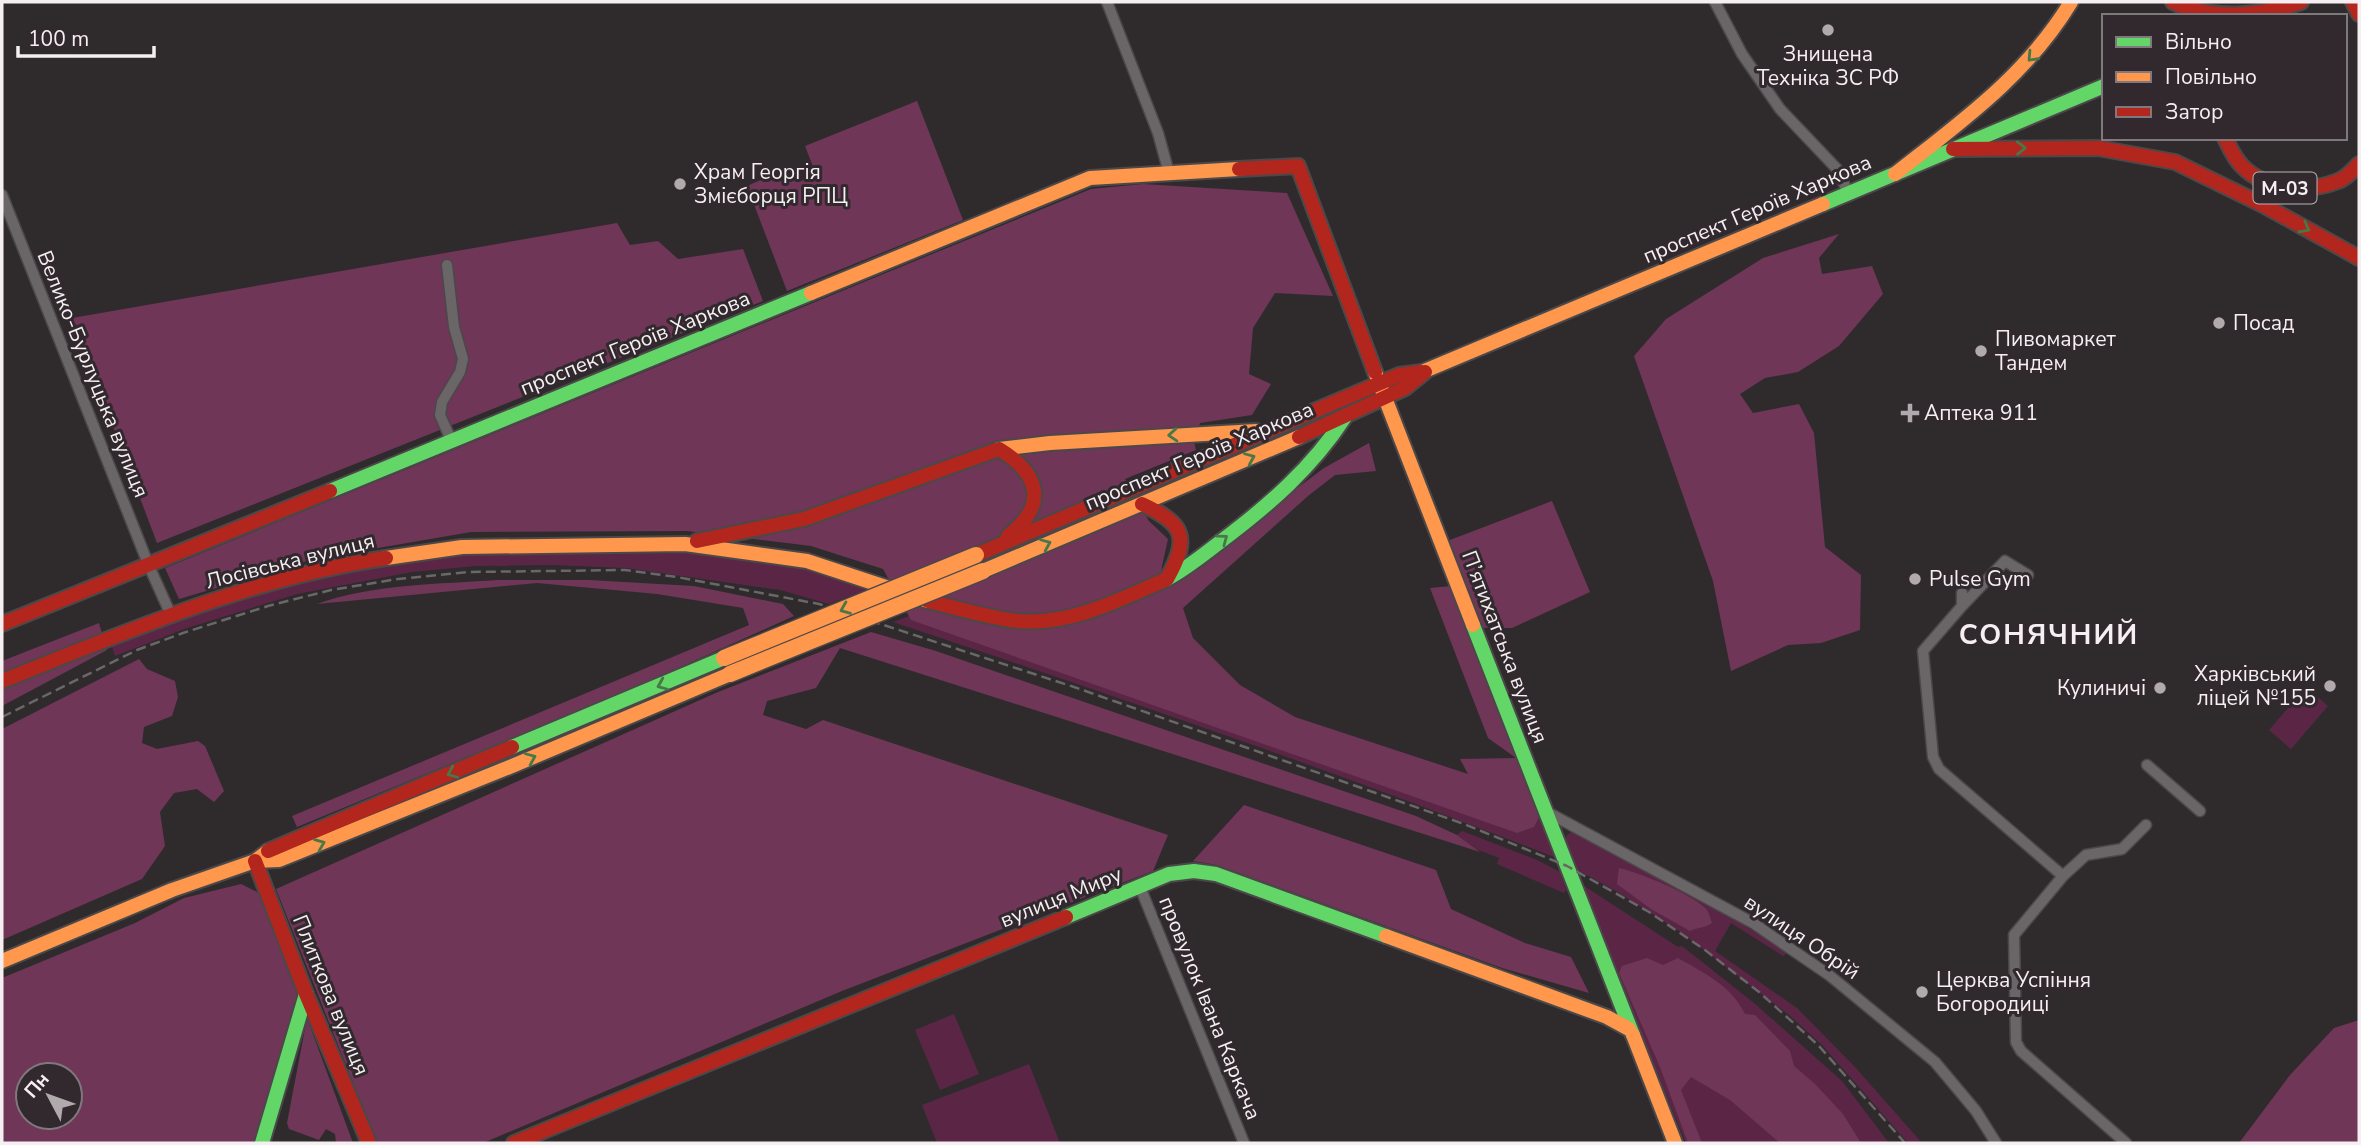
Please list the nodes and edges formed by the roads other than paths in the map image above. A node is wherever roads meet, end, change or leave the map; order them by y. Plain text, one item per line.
1 (1107, 2) edge
2 (1715, 2) edge
3 (2071, 2) edge
4 (2173, 2) edge
5 (2353, 2) edge
6 (2291, 8) edge
7 (2274, 14) edge
8 (2359, 14) edge
9 (2102, 87) edge
10 (2226, 140) edge
11 (1953, 149) junction
12 (2359, 164) edge
13 (1298, 166) joint
14 (1169, 173) junction
15 (1895, 174) junction
16 (1848, 194) junction
17 (2, 195) edge
18 (2359, 258) edge
19 (447, 265) dead end
20 (1382, 391) junction
21 (1345, 417) junction
22 (1266, 431) junction
23 (452, 442) junction
24 (999, 449) junction
25 (1142, 504) junction
26 (685, 544) junction
27 (993, 548) junction
28 (980, 563) junction
29 (149, 566) junction
30 (2028, 575) dead end
31 (1167, 579) junction
32 (1962, 593) dead end
33 (1962, 606) junction
34 (171, 615) junction
35 (2, 624) edge
36 (2, 681) edge
37 (2147, 765) dead end
38 (2200, 811) dead end
39 (1547, 812) junction
40 (2146, 825) dead end
41 (256, 861) junction
42 (2063, 876) junction
43 (1140, 887) junction
44 (2, 961) edge
45 (306, 994) junction
46 (1629, 1029) junction
47 (521, 1142) edge
48 (262, 1143) edge
49 (369, 1143) edge
50 (1244, 1143) edge
51 (1675, 1143) edge
52 (1996, 1143) edge
53 (2126, 1143) edge

1 - 14 street
2 - 16 street
3 -> 15 main road
4 - 6 main road
5 - 8 main road
6 - 7 main road
9 - 11 main road, проспект Героїв Харкова
10 - 12 main road, М-03
11 - 15 main road, проспект Героїв Харкова
11 -> 18 main road, М-03
13 - 14 main road, проспект Героїв Харкова
13 - 20 main road, П’ятихатська вулиця
14 - 23 main road, проспект Героїв Харкова
15 - 16 main road, проспект Героїв Харкова
16 - 20 main road, проспект Героїв Харкова
17 - 29 street, Велико-Бурлуцька вулиця
19 - 23 street
20 - 21 main road, проспект Героїв Харкова
20 - 22 main road, проспект Героїв Харкова
20 - 39 main road, П’ятихатська вулиця
25 -> 21 main road, проспект Героїв Харкова
31 -> 21 main road
22 -> 24 main road
22 - 27 main road, проспект Героїв Харкова
23 - 29 main road, проспект Героїв Харкова
24 - 26 main road
24 - 27 main road
28 -> 25 main road, проспект Героїв Харкова
25 - 31 main road
26 - 31 main road
26 - 34 main road, Лосівська вулиця
27 - 28 main road, проспект Героїв Харкова
28 - 41 main road, bridge
29 - 34 street
29 - 35 main road, проспект Героїв Харкова
30 - 33 street
32 - 33 street
33 - 42 street
34 - 36 main road, Лосівська вулиця
37 - 38 street
39 - 46 main road, П’ятихатська вулиця
39 - 52 street, вулиця Обрій
40 - 42 street
41 - 44 main road
41 - 45 main road, Плиткова вулиця
42 - 53 street
43 - 46 main road, вулиця Миру
43 - 47 main road, вулиця Миру
43 - 50 street, провулок Івана Каркача
45 - 48 main road
45 - 49 main road, Плиткова вулиця
46 - 51 main road, П’ятихатська вулиця

